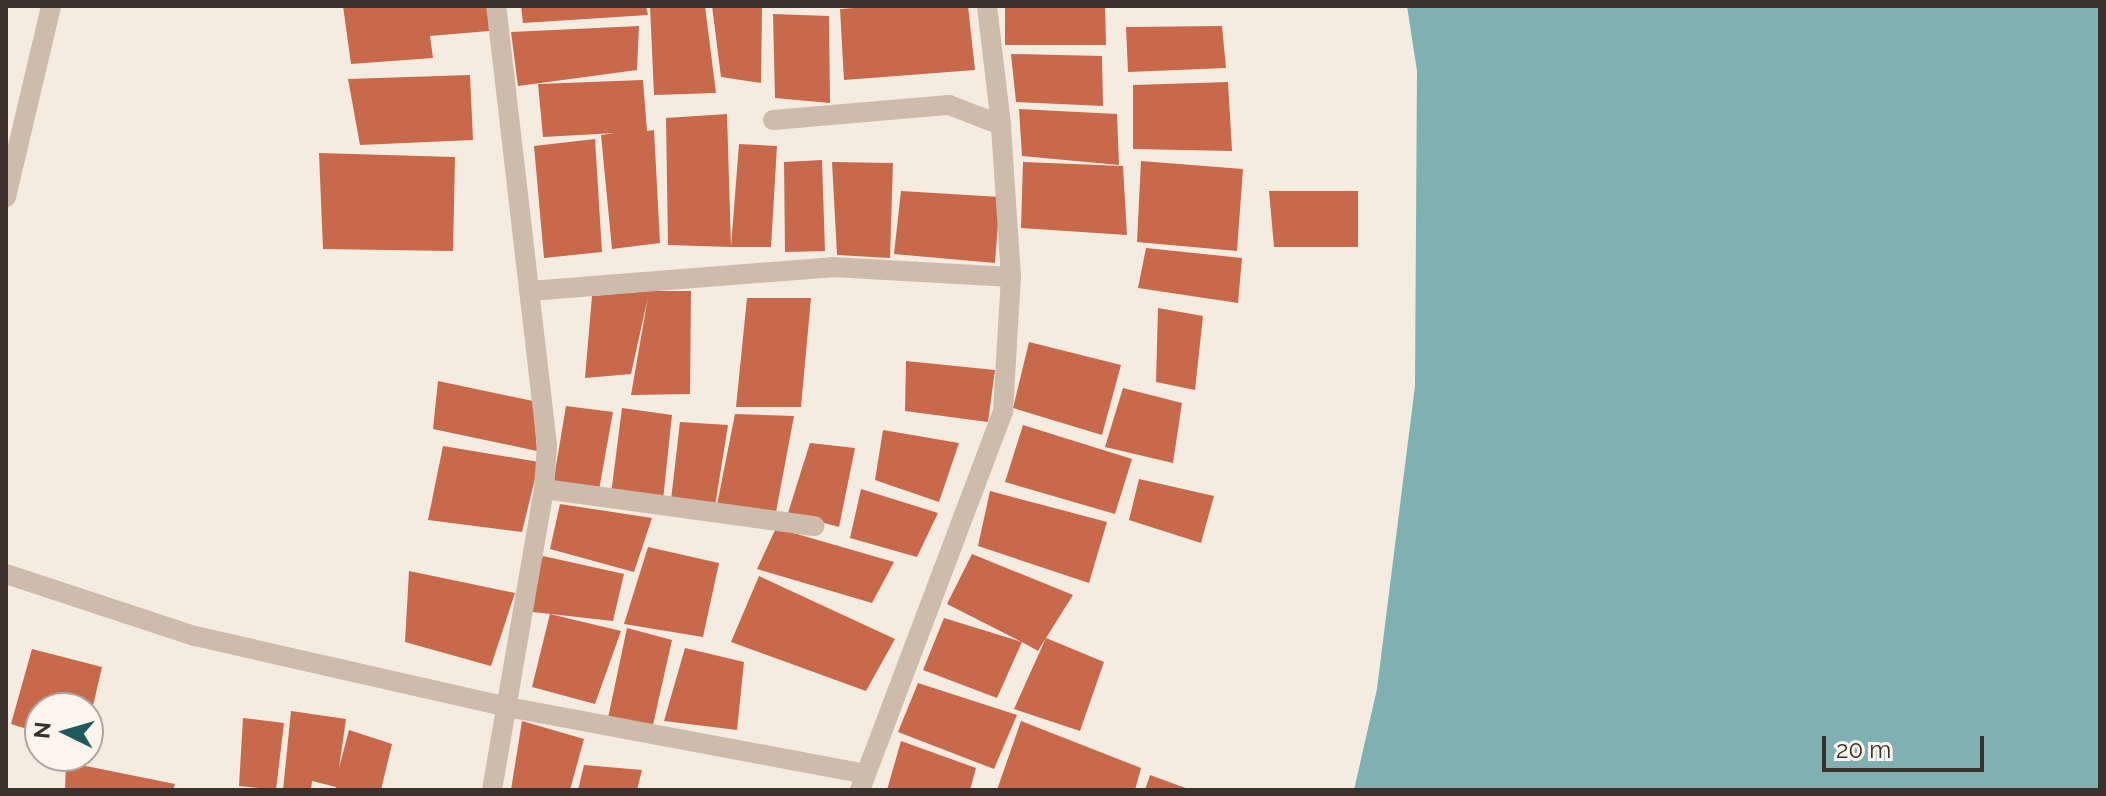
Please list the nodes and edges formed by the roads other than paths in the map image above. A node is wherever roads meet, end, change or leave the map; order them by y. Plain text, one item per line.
1 (51, 6) edge
2 (496, 6) edge
3 (987, 6) edge
4 (773, 120) dead end
5 (1001, 125) junction
6 (6, 197) edge
7 (1011, 277) junction
8 (530, 291) junction
9 (544, 489) junction
10 (814, 526) dead end
11 (6, 574) edge
12 (508, 707) junction
13 (863, 782) edge
14 (492, 790) edge

1 - 6 street
2 - 8 street
3 - 5 street
4 - 5 street
5 - 7 street
7 - 8 street
7 - 13 street
8 - 9 street
9 - 10 street
9 - 12 street
11 - 12 street
12 - 13 street
12 - 14 street

